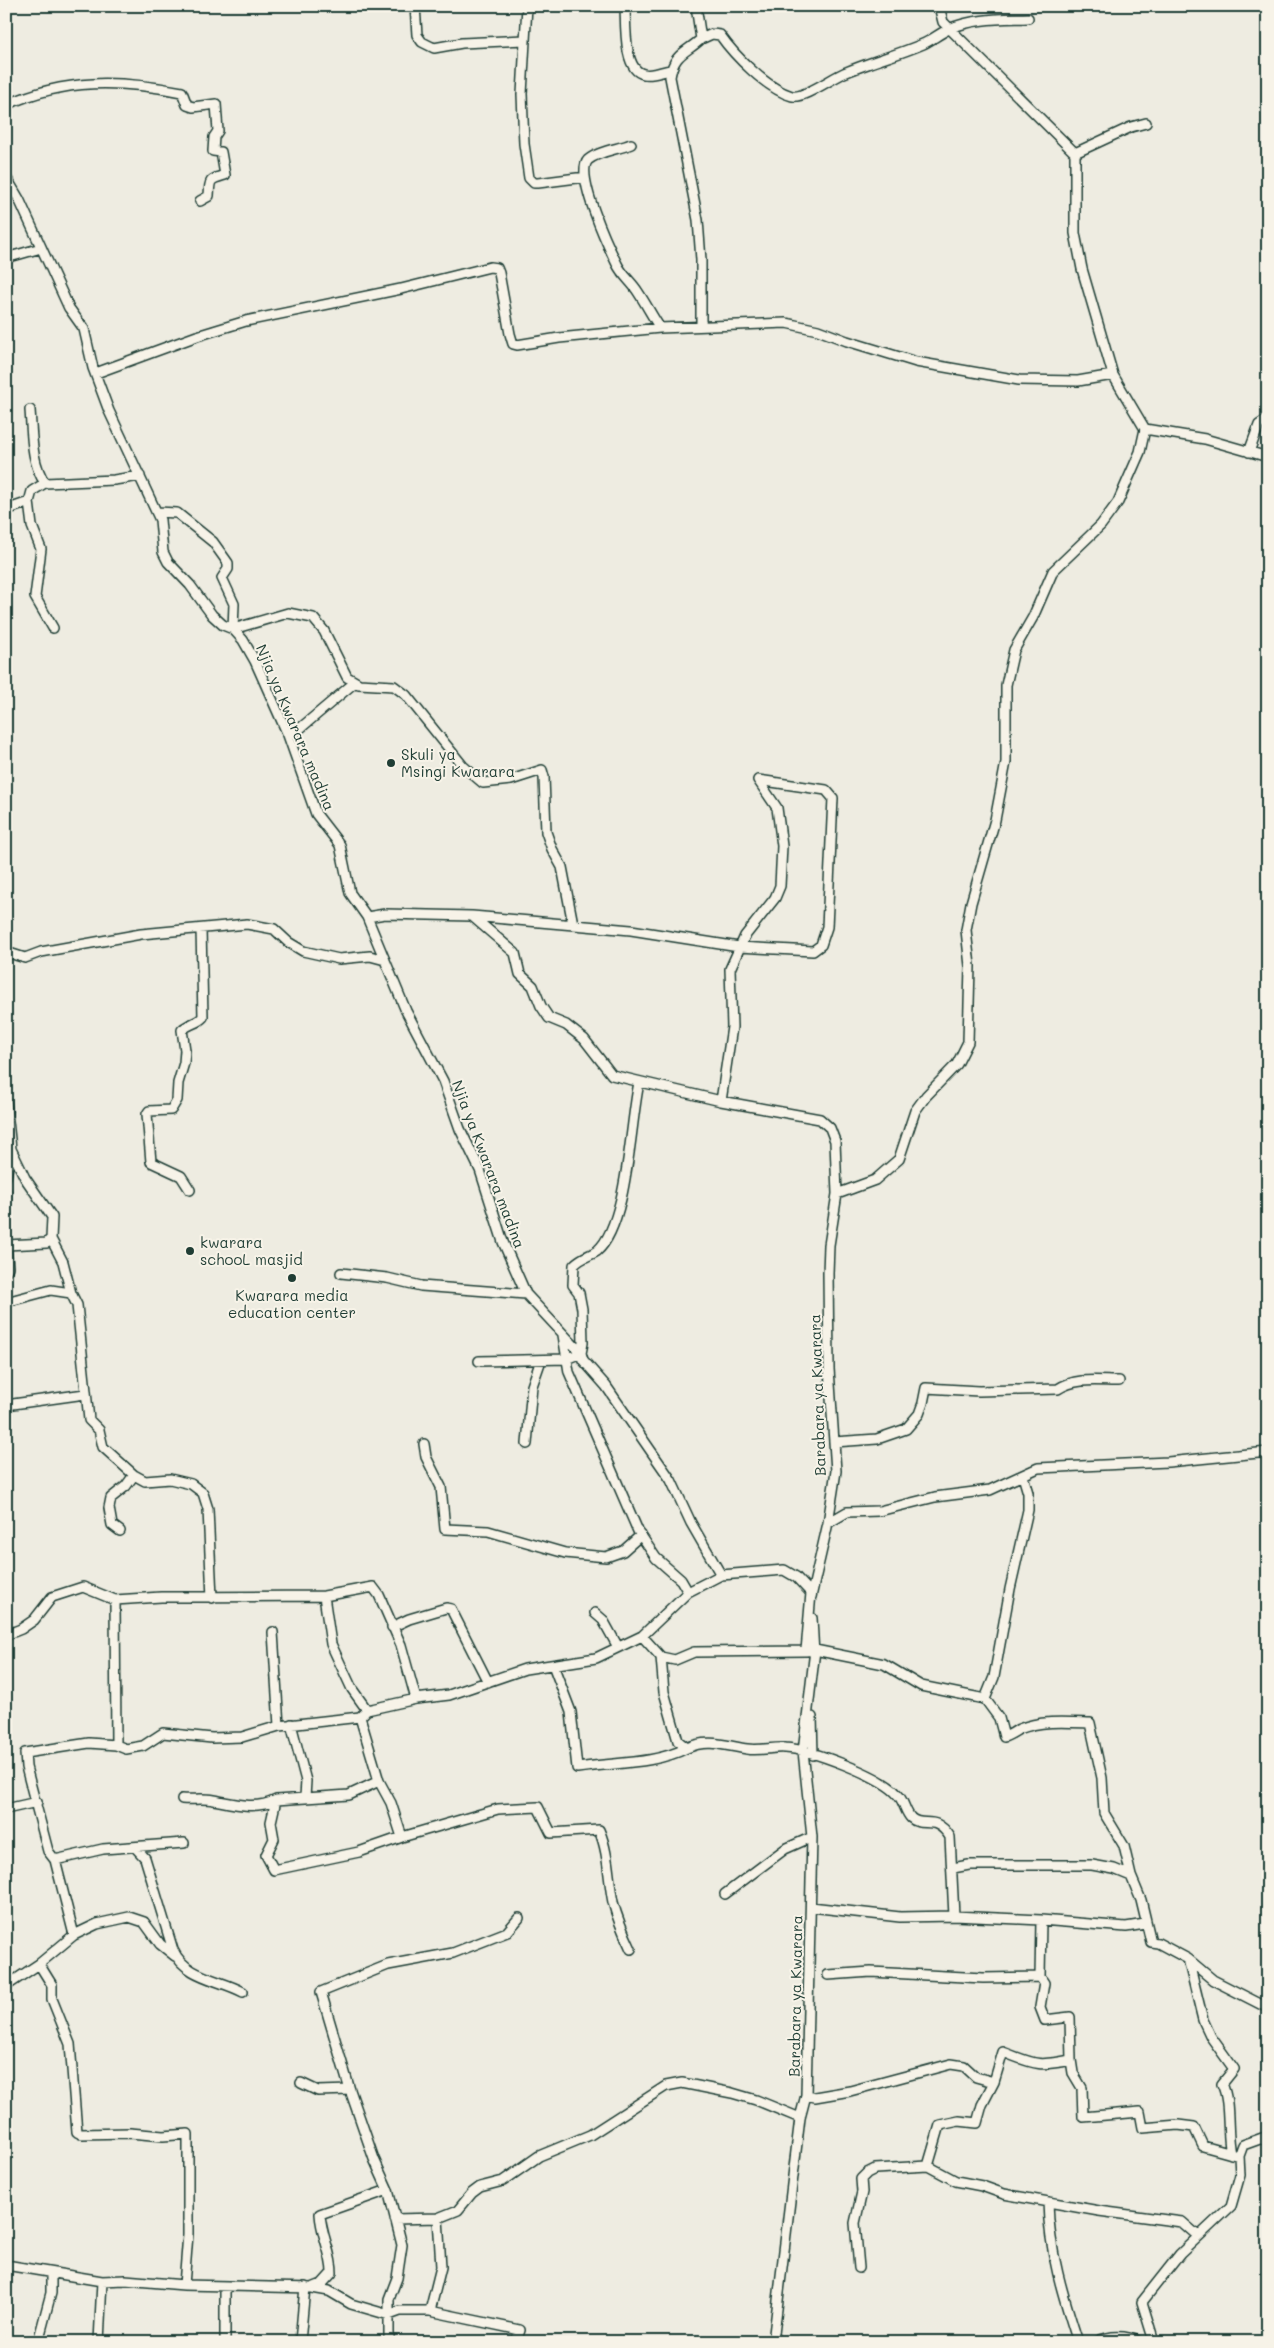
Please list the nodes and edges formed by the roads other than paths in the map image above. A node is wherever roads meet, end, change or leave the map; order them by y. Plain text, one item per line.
1 (415, 6) edge
2 (527, 6) edge
3 (625, 6) edge
4 (696, 6) edge
5 (940, 6) edge
6 (1028, 18) dead end
7 (950, 28) junction
8 (702, 39) junction
9 (525, 40) junction
10 (671, 70) junction
11 (6, 105) edge
12 (1146, 123) dead end
13 (631, 144) dead end
14 (1075, 153) junction
15 (6, 177) edge
16 (585, 177) junction
17 (200, 201) dead end
18 (41, 248) junction
19 (6, 258) edge
20 (700, 326) junction
21 (660, 328) junction
22 (96, 373) junction
23 (1113, 375) junction
24 (30, 410) dead end
25 (1268, 419) edge
26 (1144, 429) junction
27 (1249, 452) junction
28 (1268, 457) edge
29 (140, 476) junction
30 (46, 483) junction
31 (29, 502) junction
32 (6, 510) edge
33 (157, 512) junction
34 (53, 628) dead end
35 (233, 629) junction
36 (354, 683) junction
37 (288, 735) junction
38 (472, 916) junction
39 (367, 917) junction
40 (573, 924) junction
41 (201, 929) junction
42 (739, 947) junction
43 (6, 952) edge
44 (386, 960) junction
45 (639, 1083) junction
46 (721, 1101) junction
47 (6, 1102) edge
48 (11, 1149) junction
49 (6, 1177) edge
50 (190, 1190) dead end
51 (6, 1191) edge
52 (837, 1194) junction
53 (6, 1217) edge
54 (51, 1238) junction
55 (6, 1246) edge
56 (6, 1271) edge
57 (341, 1273) dead end
58 (71, 1293) junction
59 (526, 1294) junction
60 (6, 1302) edge
61 (563, 1335) junction
62 (581, 1353) junction
63 (566, 1359) junction
64 (541, 1360) junction
65 (478, 1361) dead end
66 (1119, 1381) dead end
67 (85, 1394) junction
68 (6, 1406) edge
69 (834, 1442) junction
70 (424, 1444) dead end
71 (527, 1444) dead end
72 (1268, 1452) edge
73 (134, 1475) junction
74 (1023, 1476) junction
75 (828, 1523) junction
76 (120, 1532) dead end
77 (641, 1536) junction
78 (721, 1575) junction
79 (688, 1592) junction
80 (811, 1593) junction
81 (324, 1596) junction
82 (212, 1598) junction
83 (115, 1600) junction
84 (594, 1612) dead end
85 (392, 1627) junction
86 (274, 1632) dead end
87 (6, 1635) edge
88 (642, 1636) junction
89 (618, 1647) junction
90 (811, 1650) junction
91 (661, 1657) junction
92 (554, 1665) junction
93 (488, 1682) junction
94 (416, 1699) junction
95 (985, 1699) junction
96 (363, 1714) junction
97 (291, 1724) junction
98 (279, 1726) junction
99 (116, 1745) junction
100 (687, 1748) junction
101 (803, 1752) junction
102 (813, 1755) junction
103 (379, 1781) junction
104 (305, 1797) junction
105 (182, 1799) dead end
106 (276, 1800) junction
107 (37, 1802) junction
108 (6, 1809) edge
109 (402, 1837) junction
110 (812, 1837) junction
111 (184, 1843) dead end
112 (135, 1847) junction
113 (55, 1860) junction
114 (953, 1868) junction
115 (1131, 1876) junction
116 (725, 1894) dead end
117 (811, 1907) junction
118 (954, 1916) junction
119 (519, 1918) dead end
120 (1041, 1920) junction
121 (1145, 1924) junction
122 (74, 1936) junction
123 (632, 1949) dead end
124 (177, 1958) junction
125 (1188, 1959) junction
126 (40, 1964) junction
127 (828, 1975) dead end
128 (1040, 1977) junction
129 (6, 1986) edge
130 (243, 1992) dead end
131 (1268, 2008) edge
132 (1071, 2060) junction
133 (301, 2082) dead end
134 (994, 2082) junction
135 (350, 2090) junction
136 (806, 2095) junction
137 (800, 2118) junction
138 (1268, 2136) edge
139 (1235, 2155) junction
140 (928, 2166) junction
141 (388, 2190) junction
142 (1048, 2202) junction
143 (438, 2218) junction
144 (395, 2219) junction
145 (1198, 2236) junction
146 (6, 2265) edge
147 (859, 2268) dead end
148 (51, 2273) junction
149 (102, 2281) junction
150 (184, 2285) junction
151 (225, 2286) junction
152 (308, 2287) junction
153 (430, 2311) junction
154 (389, 2315) junction
155 (38, 2342) edge
156 (99, 2342) edge
157 (224, 2342) edge
158 (300, 2342) edge
159 (389, 2342) edge
160 (516, 2342) edge
161 (773, 2342) edge
162 (1078, 2342) edge
163 (1096, 2342) edge
164 (1140, 2342) edge
165 (1152, 2342) edge

1 - 9 street
2 - 9 street
3 - 10 street
4 - 8 street
5 - 7 street
6 - 7 street
7 - 8 street
7 - 14 street
8 - 10 street
9 - 16 street
10 - 20 street
11 - 17 street
12 - 14 street
13 - 16 street
14 - 23 street
15 - 18 street, Njia ya Kwarara madina
16 - 21 street
18 - 19 street
18 - 22 street, Njia ya Kwarara madina
20 - 21 street
20 - 23 street
21 - 22 street
22 - 29 street, Njia ya Kwarara madina
23 - 26 street
24 - 30 street
25 - 27 street
26 - 27 street
26 - 52 street
27 - 28 street
29 - 30 street
29 - 33 street, Njia ya Kwarara madina
30 - 31 street
31 - 32 street
31 - 34 street
33 - 35 street, Njia ya Kwarara madina
33 - 35 street
35 - 36 street
35 - 37 street, Njia ya Kwarara madina
36 - 37 street
36 - 40 street
37 - 39 street, Njia ya Kwarara madina
38 - 39 street
38 - 40 street
38 - 45 street, Barabara ya Kwarara
39 - 44 street, Njia ya Kwarara madina
40 - 42 street
41 - 43 street
41 - 44 street
41 - 50 street
42 - 42 street
42 - 46 street
44 - 59 street, Njia ya Kwarara madina
45 - 46 street, Barabara ya Kwarara
45 - 62 street
46 - 52 street, Barabara ya Kwarara
47 - 48 street
48 - 49 street
48 - 54 street
51 - 53 street
52 - 69 street, Barabara ya Kwarara
54 - 55 street
54 - 58 street
55 - 56 street
57 - 59 street
58 - 60 street
58 - 67 street
59 - 61 street
61 - 62 street
61 - 63 street
62 - 63 street
62 - 78 street
63 - 64 street
63 - 77 street
64 - 65 street
64 - 71 street
66 - 69 street
67 - 68 street
67 - 73 street
69 - 75 street, Barabara ya Kwarara
70 - 77 street
72 - 74 street
73 - 76 street
73 - 82 street
74 - 75 street
74 - 95 street
75 - 80 street, Barabara ya Kwarara
77 - 79 street
78 - 79 street
78 - 80 street
79 - 88 street
80 - 90 street, Barabara ya Kwarara
81 - 82 street
81 - 85 street
81 - 96 street
82 - 83 street
83 - 87 street
83 - 99 street
84 - 89 street
85 - 93 street
85 - 94 street
86 - 98 street
88 - 89 street
88 - 91 street
89 - 92 street
90 - 91 street
90 - 95 street
90 - 101 street, Barabara ya Kwarara
90 - 102 street, Barabara ya Kwarara
91 - 100 street
92 - 93 street
92 - 100 street
93 - 94 street
94 - 96 street
95 - 115 street
96 - 97 street
96 - 103 street
97 - 98 street
97 - 104 street
98 - 99 street
99 - 107 street
100 - 101 street
101 - 102 street
101 - 110 street, Barabara ya Kwarara
102 - 114 street
103 - 104 street
103 - 109 street
104 - 106 street
105 - 106 street
106 - 109 street
107 - 108 street
107 - 113 street
109 - 123 street
110 - 116 street
110 - 117 street, Barabara ya Kwarara
111 - 112 street
112 - 113 street
112 - 124 street
113 - 122 street
114 - 115 street
114 - 118 street
115 - 121 street
117 - 118 street
117 - 136 street, Barabara ya Kwarara
118 - 120 street
119 - 135 street
120 - 121 street
120 - 128 street
121 - 125 street
122 - 124 street
122 - 126 street
124 - 130 street
125 - 131 street
125 - 139 street
126 - 129 street
126 - 150 street
127 - 128 street
128 - 132 street
132 - 134 street
132 - 139 street
133 - 135 street
134 - 136 street
134 - 140 street
135 - 141 street
136 - 137 street, Barabara ya Kwarara
137 - 143 street
137 - 161 street, Barabara ya Kwarara
138 - 139 street
139 - 145 street
140 - 142 street
140 - 147 street
141 - 144 street
141 - 152 street
142 - 145 street
142 - 162 street
143 - 144 street
143 - 153 street
144 - 154 street
145 - 165 street
146 - 148 street
148 - 149 street
148 - 155 street
149 - 150 street
149 - 156 street
150 - 151 street
151 - 152 street
151 - 157 street
152 - 154 street
152 - 158 street
153 - 154 street
153 - 160 street
154 - 159 street
163 - 164 street

